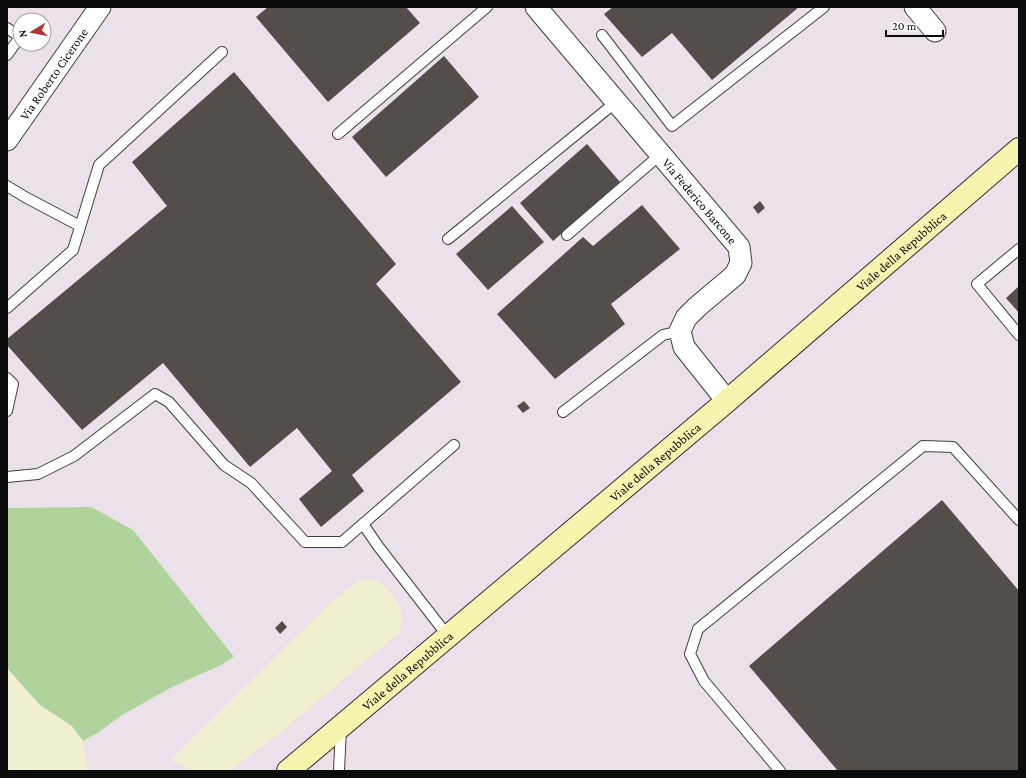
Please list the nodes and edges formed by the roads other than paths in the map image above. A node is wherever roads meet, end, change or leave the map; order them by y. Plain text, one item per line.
1 (100, 7) edge
2 (487, 7) edge
3 (536, 7) edge
4 (824, 7) edge
5 (915, 7) edge
6 (7, 28) edge
7 (935, 31) dead end
8 (602, 35) dead end
9 (222, 52) dead end
10 (7, 55) edge
11 (616, 102) junction
12 (338, 134) dead end
13 (7, 140) edge
14 (1019, 149) edge
15 (661, 154) junction
16 (7, 186) edge
17 (80, 226) junction
18 (567, 235) dead end
19 (448, 239) dead end
20 (1019, 249) edge
21 (7, 308) edge
22 (680, 331) junction
23 (1019, 335) edge
24 (7, 378) edge
25 (727, 401) junction
26 (7, 411) edge
27 (563, 412) dead end
28 (454, 445) dead end
29 (7, 477) edge
30 (1019, 520) edge
31 (363, 524) junction
32 (447, 636) junction
33 (341, 726) junction
34 (288, 771) edge
35 (339, 771) edge
36 (780, 771) edge

1 - 13 street, Via Roberto Cicerone
2 - 12 lane
3 - 11 street, Via Federico Barcone
4 - 8 lane
5 - 7 street
6 - 10 lane
9 - 17 lane
11 - 15 street, Via Federico Barcone
11 - 19 lane
14 - 25 main road, Viale della Repubblica
15 - 18 lane
15 - 22 street, Via Federico Barcone
16 - 17 lane
17 - 21 lane
20 - 23 lane
22 - 25 street
22 - 27 lane
24 - 26 lane
25 - 32 main road, Viale della Repubblica
28 - 31 lane
29 - 31 lane
30 - 36 lane
31 - 32 lane
32 - 33 main road, Viale della Repubblica
33 - 34 main road, Viale della Repubblica
33 - 35 lane

